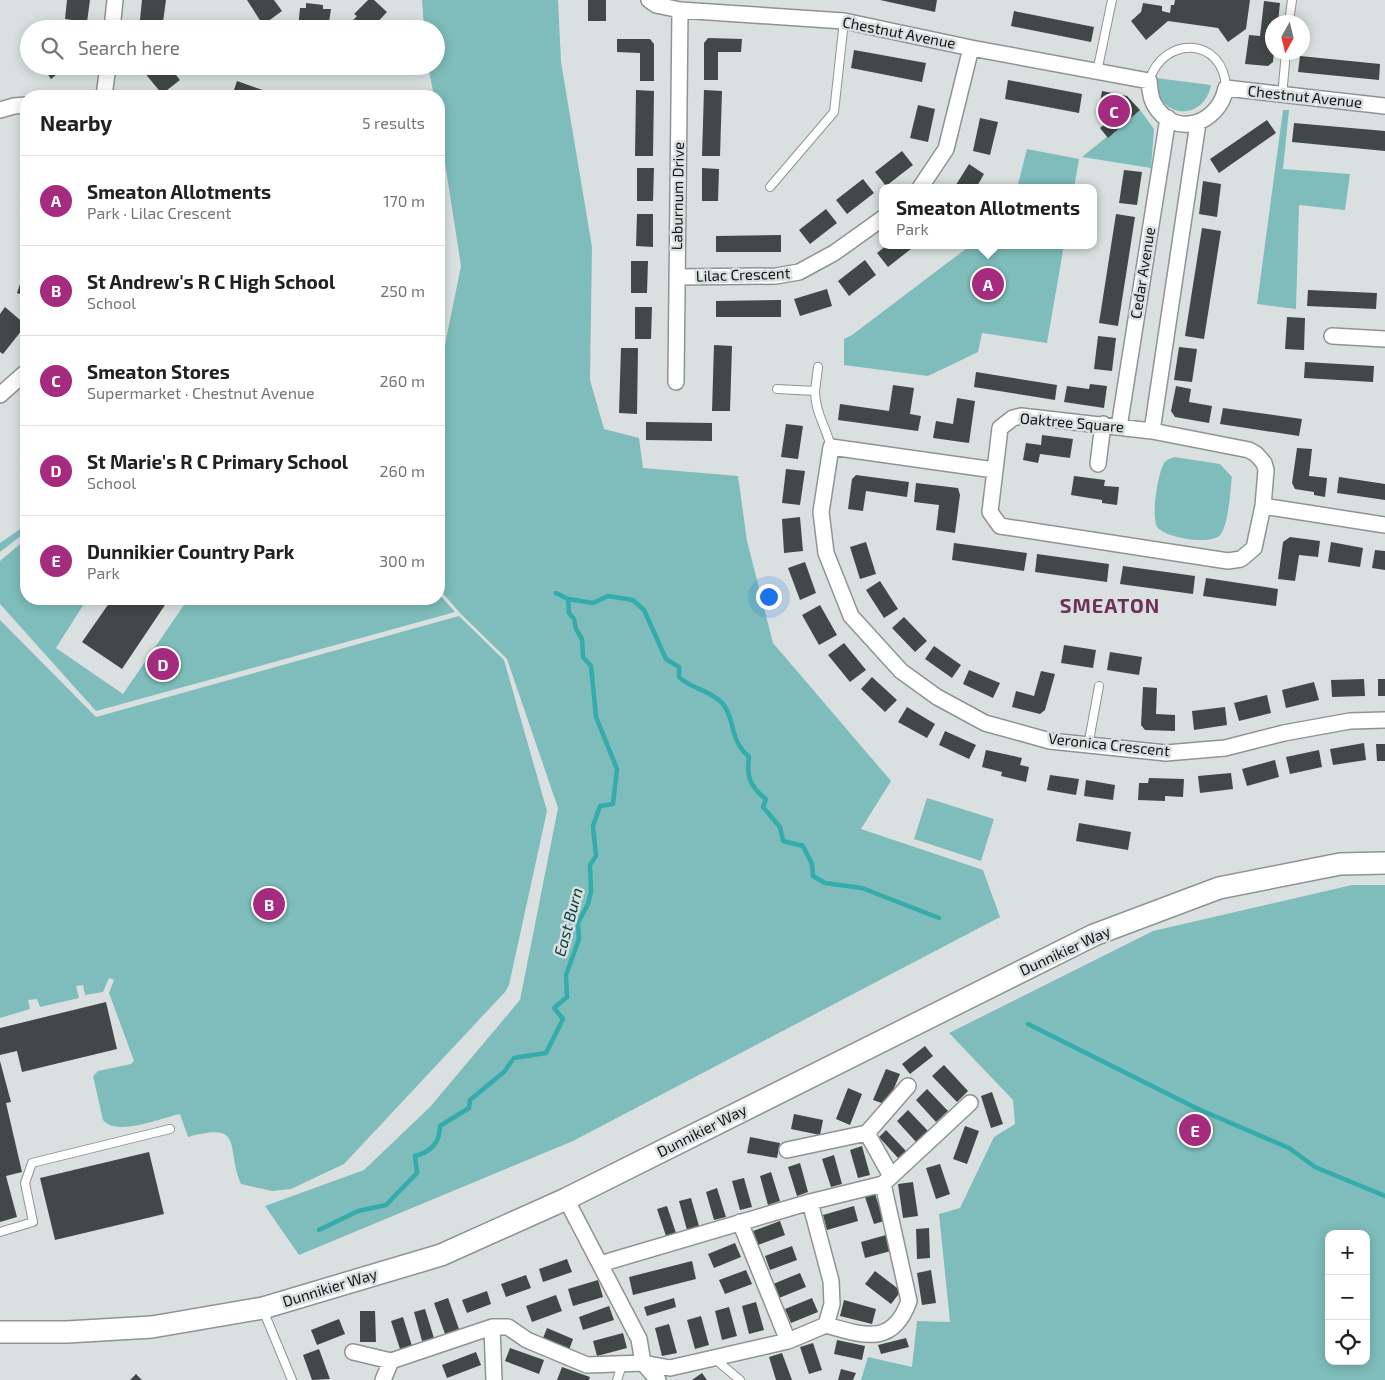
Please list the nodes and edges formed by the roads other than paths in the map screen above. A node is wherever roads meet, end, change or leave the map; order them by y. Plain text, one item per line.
1 (115, 0) edge
2 (649, 0) edge
3 (1112, 0) edge
4 (1292, 0) edge
5 (680, 10) junction
6 (1290, 15) edge
7 (113, 20) edge
8 (844, 21) junction
9 (971, 48) junction
10 (1285, 60) edge
11 (1097, 72) junction
12 (107, 75) edge
13 (1149, 81) junction
14 (1226, 88) junction
15 (105, 90) edge
16 (1282, 96) junction
17 (20, 106) edge
18 (1385, 106) edge
19 (0, 110) edge
20 (1168, 118) junction
21 (1198, 123) junction
22 (923, 184) edge
23 (770, 187) dead end
24 (879, 221) edge
25 (677, 277) junction
26 (1332, 336) dead end
27 (1385, 339) edge
28 (818, 367) dead end
29 (20, 377) edge
30 (676, 382) dead end
31 (777, 389) dead end
32 (815, 391) junction
33 (0, 395) edge
34 (1103, 424) junction
35 (1119, 427) junction
36 (1152, 431) junction
37 (831, 447) junction
38 (1098, 464) dead end
39 (994, 470) junction
40 (1263, 506) junction
41 (1385, 525) edge
42 (1099, 686) dead end
43 (1385, 720) edge
44 (1088, 746) junction
45 (1385, 864) edge
46 (908, 1086) dead end
47 (970, 1103) dead end
48 (170, 1129) dead end
49 (866, 1133) junction
50 (787, 1150) dead end
51 (887, 1180) junction
52 (566, 1199) junction
53 (810, 1202) junction
54 (740, 1222) junction
55 (0, 1232) edge
56 (600, 1264) junction
57 (262, 1308) junction
58 (826, 1325) junction
59 (492, 1327) junction
60 (0, 1332) edge
61 (788, 1341) junction
62 (354, 1352) dead end
63 (715, 1359) junction
64 (391, 1361) junction
65 (643, 1363) junction
66 (622, 1365) junction
67 (292, 1380) edge
68 (383, 1380) edge
69 (494, 1380) edge
70 (617, 1380) edge
71 (658, 1380) edge
72 (740, 1380) edge

1 - 7 street
2 - 5 street, Chestnut Avenue
3 - 11 lane
4 - 6 lane
5 - 8 street, Chestnut Avenue
5 - 25 street, Laburnum Drive
8 - 9 street, Chestnut Avenue
8 - 23 lane
9 - 11 street, Chestnut Avenue
9 - 22 street
10 - 16 lane
11 - 13 street, Chestnut Avenue
12 - 15 street
13 - 14 lane, Chestnut Avenue
13 - 20 street
14 - 16 street, Chestnut Avenue
14 - 21 street, Chestnut Avenue
16 - 18 street, Chestnut Avenue
17 - 19 street
20 - 21 street
20 - 35 street, Cedar Avenue
21 - 36 street
24 - 25 street, Lilac Crescent
25 - 30 street, Laburnum Drive
26 - 27 street
28 - 32 lane
29 - 33 street
31 - 32 lane
32 - 37 lane
34 - 35 street, Oaktree Square
34 - 38 street
34 - 39 street, Oaktree Square
35 - 36 street, Oaktree Square
36 - 40 street, Oaktree Square
37 - 39 street
37 - 44 street, Veronica Crescent
39 - 40 street, Oaktree Square
40 - 41 street
42 - 44 lane
43 - 44 street, Veronica Crescent
45 - 52 main road, Dunnikier Way
46 - 49 street
47 - 51 street
48 - 55 lane
49 - 50 street
49 - 51 street
51 - 53 street
51 - 58 street
52 - 56 street
52 - 57 main road, Dunnikier Way
53 - 54 street
53 - 58 street
54 - 56 street
54 - 61 street
56 - 65 street
57 - 60 main road, Dunnikier Way
57 - 67 lane
58 - 61 street
59 - 64 street
59 - 66 street
59 - 69 street
61 - 63 street
62 - 64 street
63 - 65 street
63 - 72 lane
64 - 68 street
65 - 66 street
65 - 71 street
66 - 70 lane

